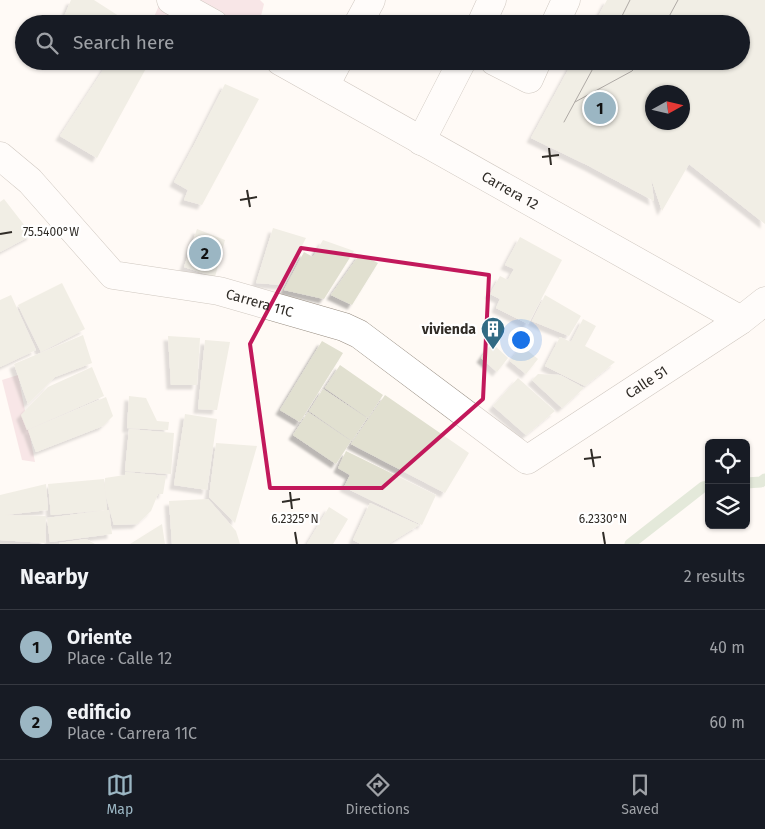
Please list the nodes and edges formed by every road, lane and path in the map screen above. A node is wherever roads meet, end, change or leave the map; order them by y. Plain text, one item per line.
1 (171, 0) edge
2 (371, 0) edge
3 (492, 0) edge
4 (566, 0) edge
5 (198, 15) edge
6 (363, 15) edge
7 (485, 15) edge
8 (559, 15) edge
9 (296, 70) edge
10 (333, 70) edge
11 (457, 70) edge
12 (512, 70) edge
13 (533, 70) edge
14 (324, 86) junction
15 (421, 141) junction
16 (0, 156) edge
17 (765, 301) edge
18 (740, 320) junction
19 (527, 460) joint

1 - 5 street
2 - 6 street
3 - 7 street
4 - 8 street
9 - 14 street, Carrera 12
10 - 14 street
11 - 15 street
12 - 13 street
14 - 15 street, Carrera 12
15 - 18 street, Carrera 12
16 - 19 street, Carrera 11C
17 - 18 street, Calle 51
18 - 19 street, Calle 51

